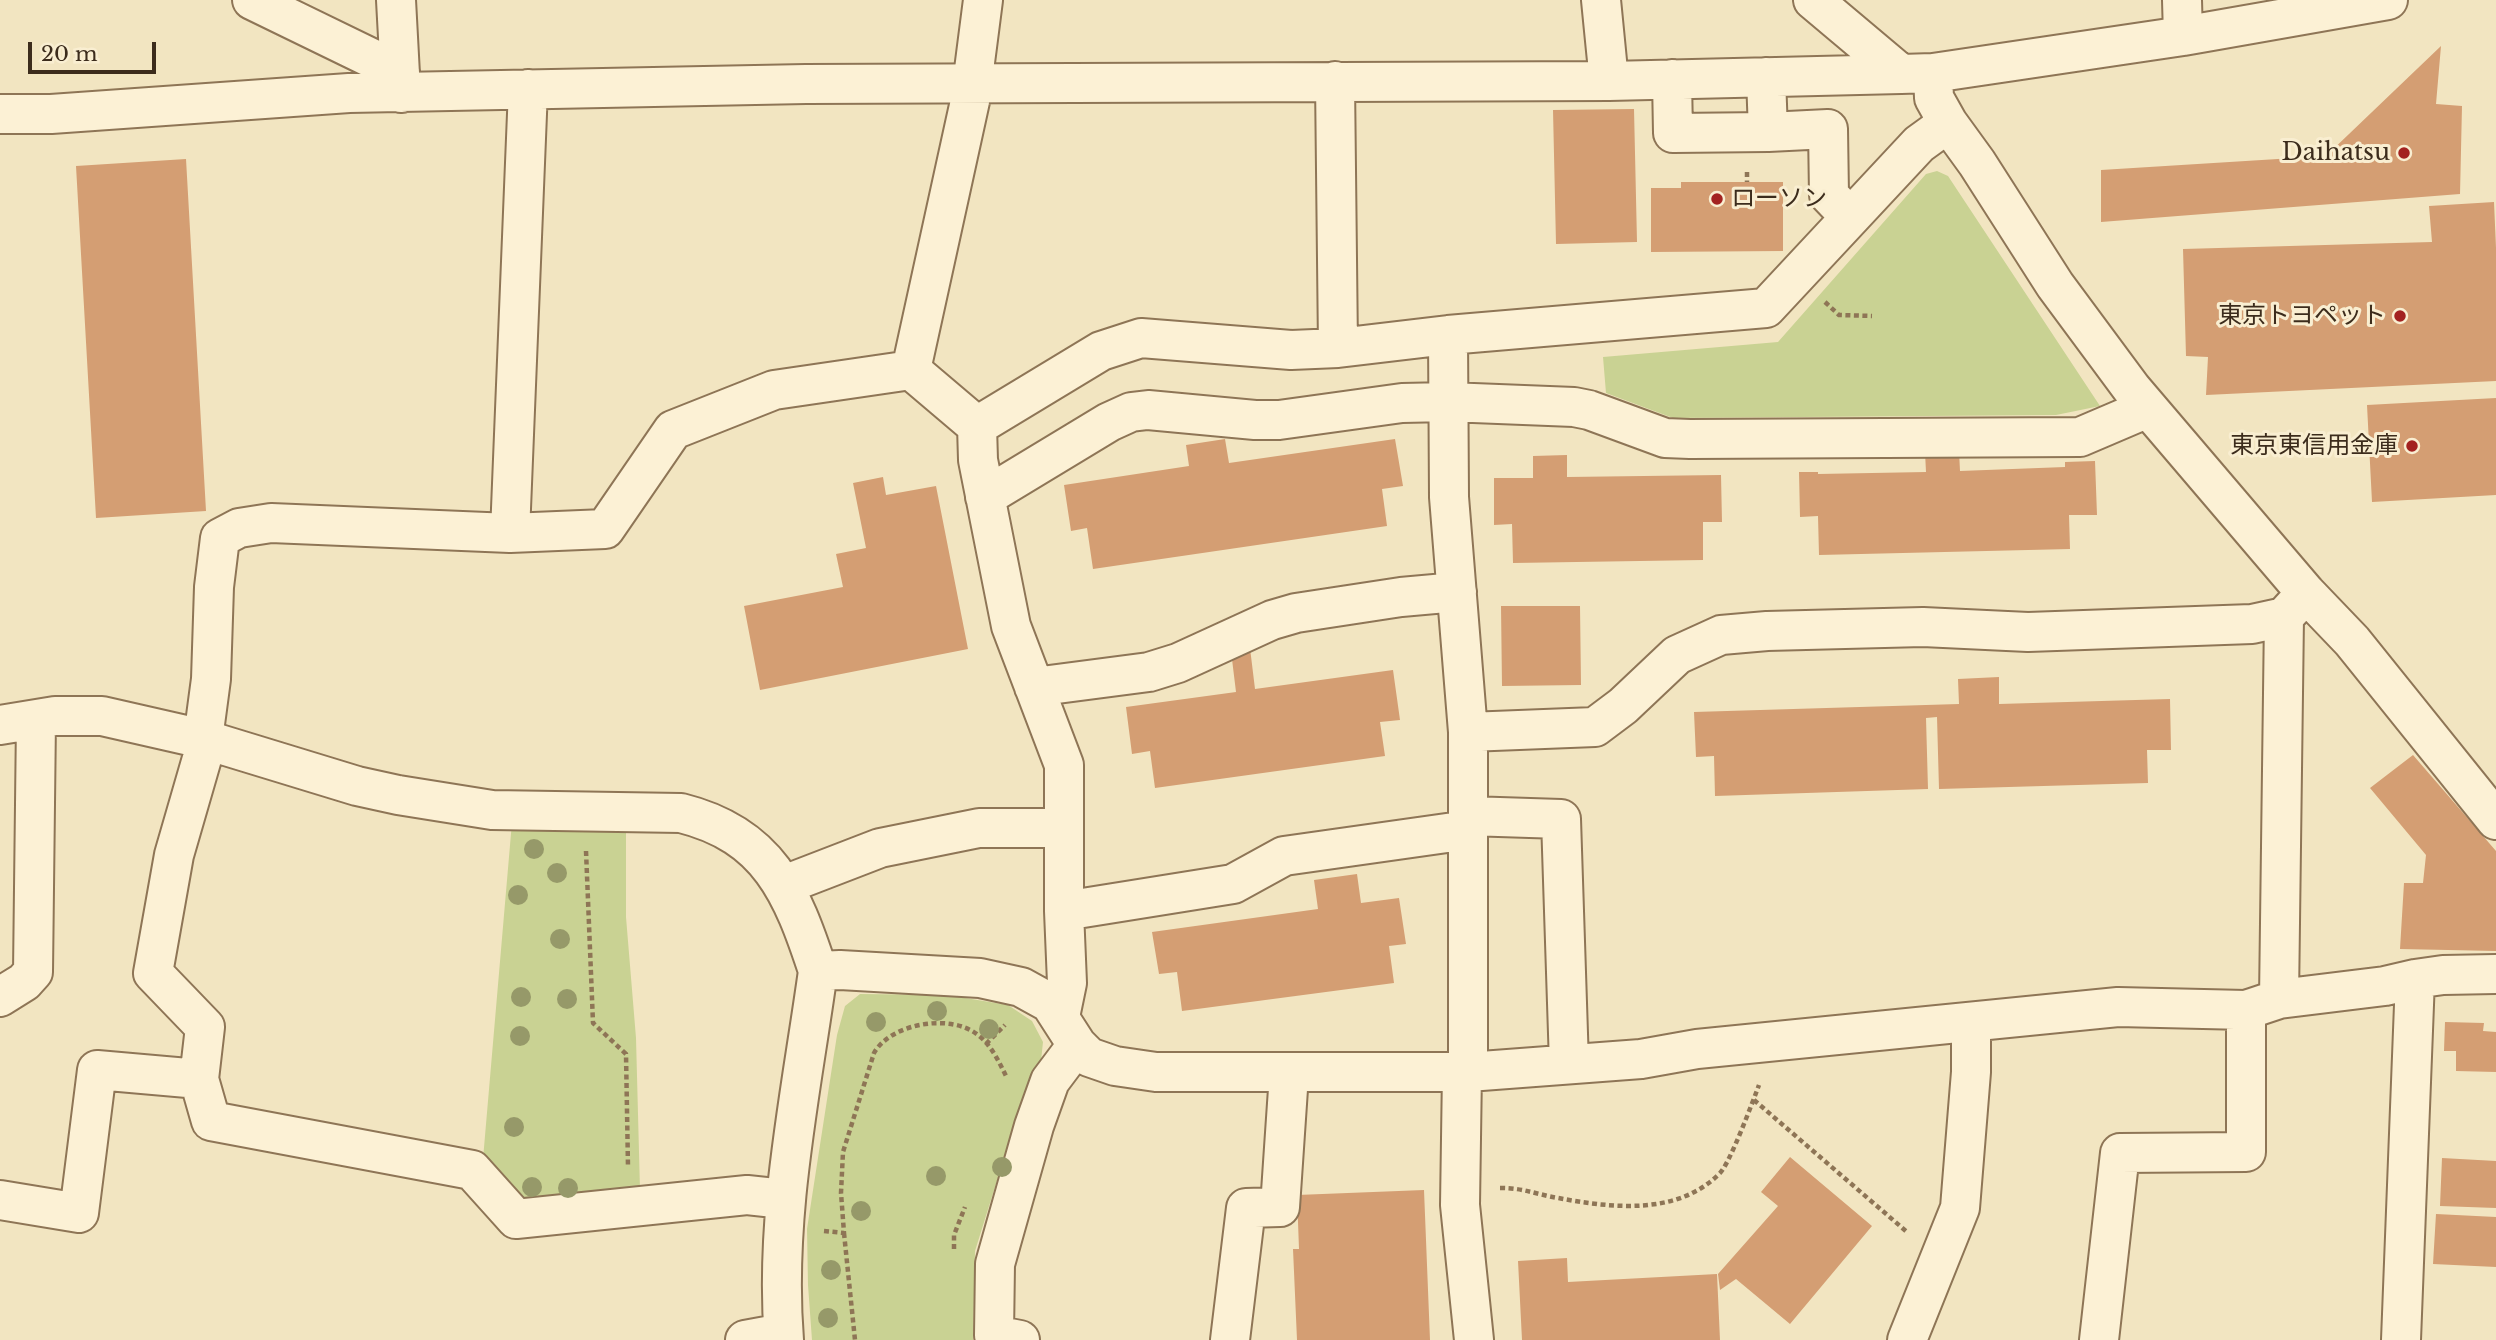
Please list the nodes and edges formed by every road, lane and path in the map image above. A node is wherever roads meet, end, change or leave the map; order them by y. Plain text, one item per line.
1 (252, 0) edge
2 (396, 0) edge
3 (984, 0) edge
4 (1601, 0) edge
5 (1813, 0) edge
6 (2388, 0) edge
7 (2182, 18) edge
8 (1917, 74) junction
9 (1766, 77) junction
10 (1672, 79) junction
11 (1609, 80) junction
12 (1335, 81) junction
13 (401, 83) junction
14 (972, 84) junction
15 (528, 89) junction
16 (0, 114) edge
17 (1948, 123) junction
18 (1768, 132) junction
19 (1850, 217) junction
20 (1448, 335) junction
21 (1338, 348) junction
22 (911, 370) junction
23 (1448, 402) junction
24 (2148, 408) junction
25 (977, 426) junction
26 (985, 497) junction
27 (510, 533) junction
28 (1457, 592) junction
29 (2295, 605) junction
30 (1034, 687) junction
31 (18, 723) edge
32 (1468, 733) junction
33 (205, 740) junction
34 (585, 811) junction
35 (2496, 820) edge
36 (1468, 823) junction
37 (1064, 828) junction
38 (785, 885) junction
39 (1064, 911) junction
40 (818, 971) junction
41 (2496, 974) edge
42 (2415, 979) junction
43 (0, 997) edge
44 (2262, 1004) junction
45 (1971, 1022) junction
46 (1068, 1031) junction
47 (1774, 1041) junction
48 (1569, 1064) junction
49 (1465, 1072) junction
50 (1289, 1074) junction
51 (200, 1079) junction
52 (1008, 1079) dead end
53 (1754, 1100) junction
54 (1460, 1188) junction
55 (784, 1199) junction
56 (968, 1199) dead end
57 (0, 1200) edge
58 (628, 1207) junction
59 (818, 1231) dead end
60 (844, 1233) junction
61 (1912, 1237) dead end
62 (953, 1259) dead end
63 (783, 1337) edge
64 (745, 1340) edge
65 (855, 1340) edge
66 (1020, 1340) edge
67 (1230, 1340) edge
68 (1474, 1340) edge
69 (1907, 1340) edge
70 (2099, 1340) edge
71 (2401, 1340) edge

1 - 13 street
2 - 13 street
3 - 14 street
4 - 11 street
5 - 8 street
6 - 7 street
7 - 8 street
8 - 9 street
8 - 17 street
9 - 10 street
9 - 18 street
10 - 11 street
10 - 18 street
11 - 12 street
12 - 14 street
12 - 21 street
13 - 15 street
13 - 16 street
14 - 15 street
14 - 22 street
15 - 27 street
17 - 19 street
17 - 24 street
18 - 19 street
19 - 20 street
20 - 21 street
20 - 23 street
21 - 25 street
22 - 25 street
22 - 27 street
23 - 24 street
23 - 26 street
23 - 28 street
24 - 29 street
25 - 26 street
26 - 30 street
27 - 33 street
28 - 30 street
28 - 32 street
29 - 32 street
29 - 35 street
29 - 44 street
30 - 37 street
31 - 33 street
31 - 43 street
32 - 36 street
33 - 34 street
33 - 51 street
34 - 38 street
34 - 58 path
36 - 39 street
36 - 48 street
36 - 49 street
37 - 38 street
37 - 39 street
38 - 40 street
39 - 46 street
40 - 46 street
40 - 55 street
41 - 42 street
42 - 44 street
42 - 71 street
44 - 45 street
44 - 70 street
45 - 47 street
45 - 69 street
46 - 50 street
46 - 66 street
47 - 48 street
47 - 53 path
48 - 49 street
49 - 50 street
49 - 54 street
50 - 67 street
51 - 57 street
51 - 58 street
52 - 60 path
53 - 54 path
53 - 61 path
54 - 68 street
55 - 58 street
55 - 63 street
56 - 62 path
59 - 60 path
60 - 65 path
63 - 64 street

